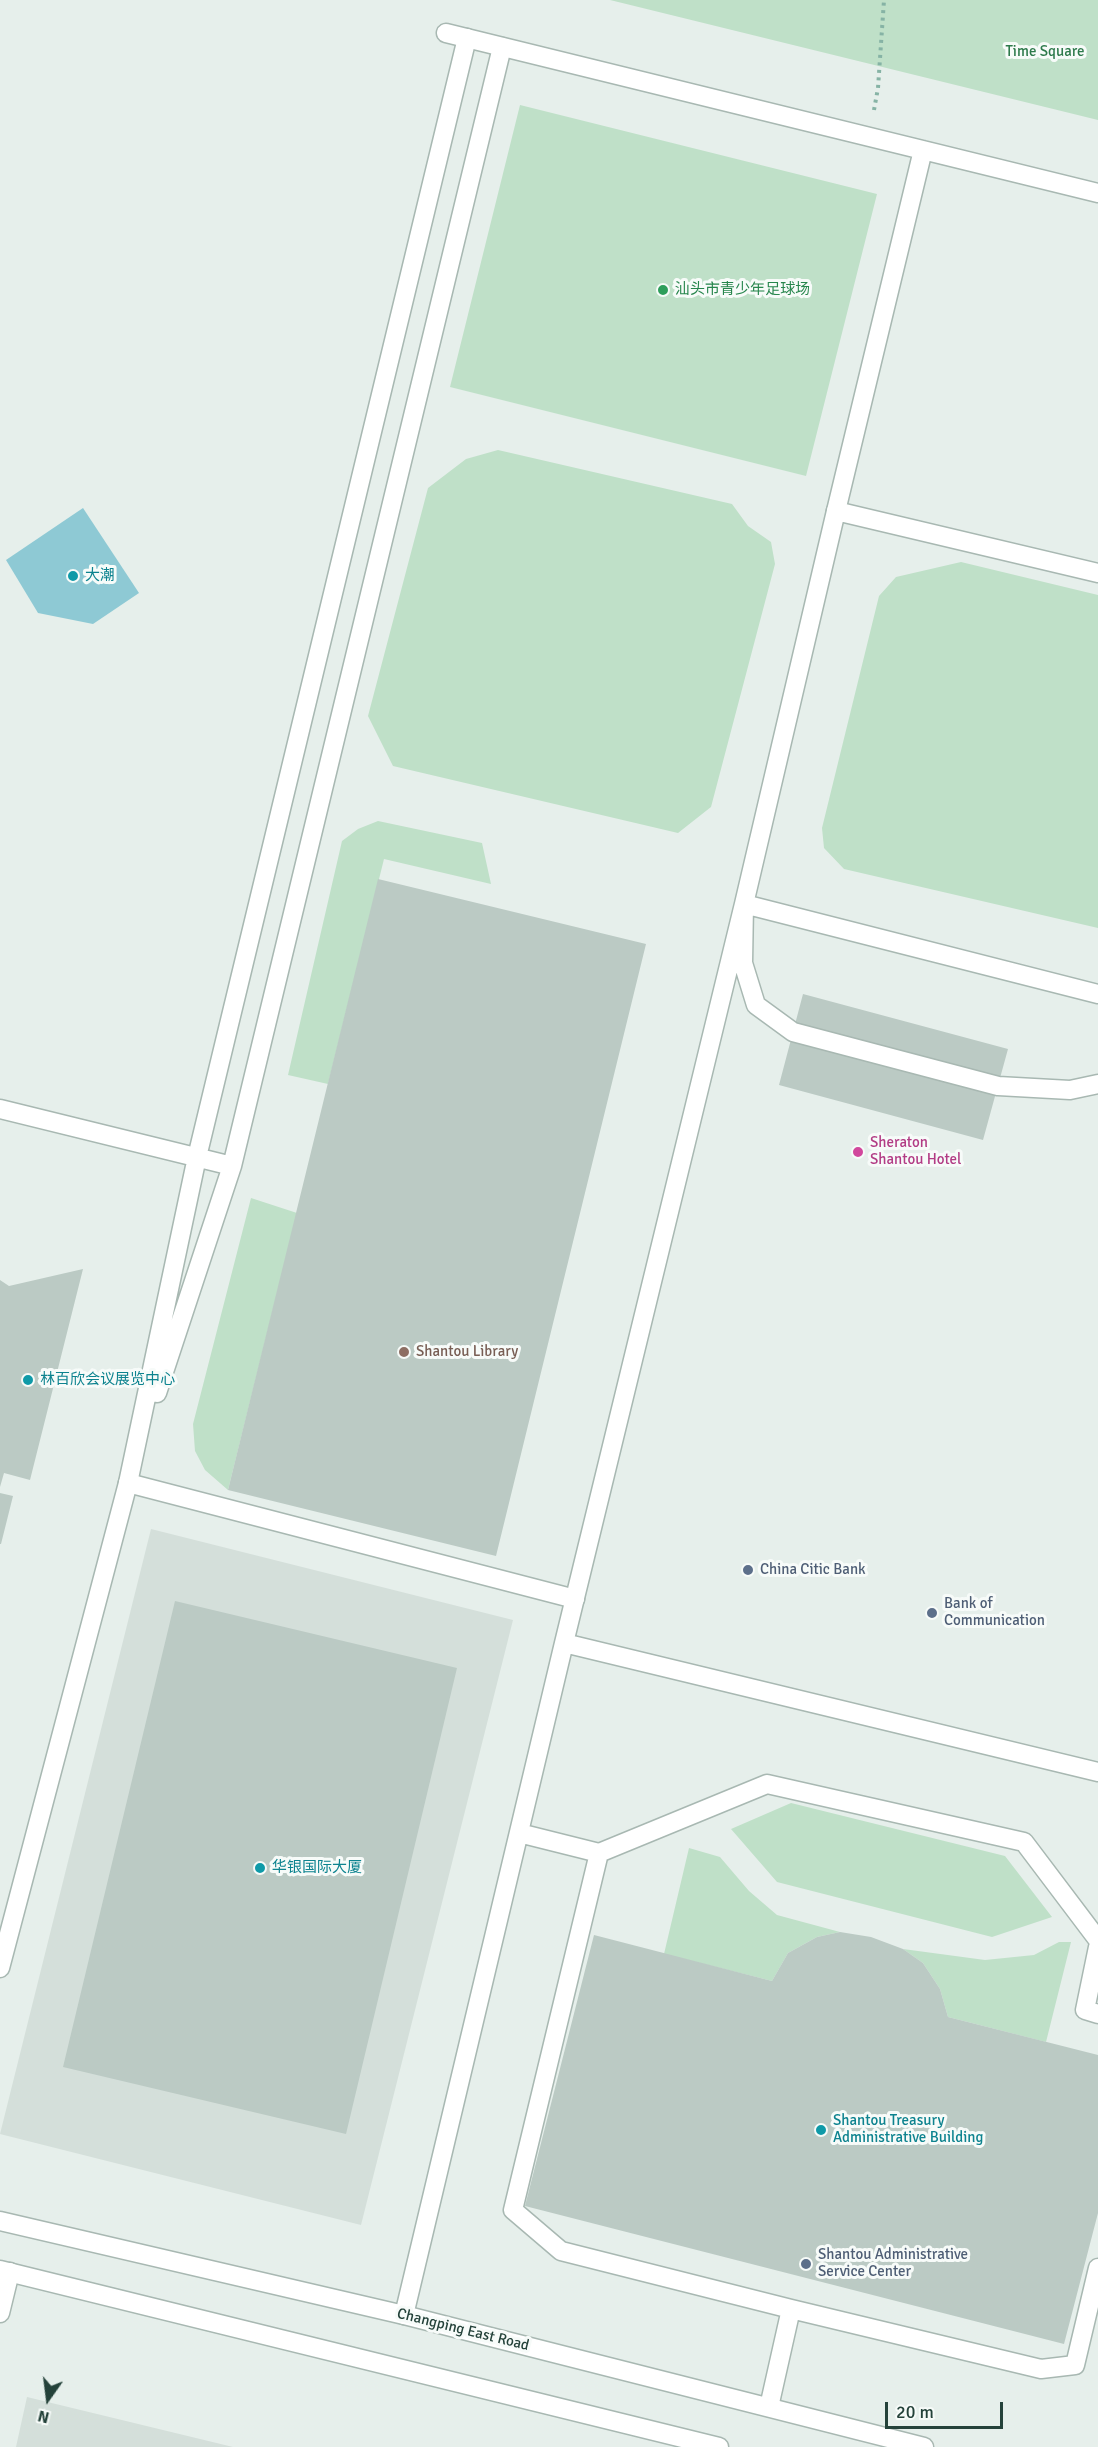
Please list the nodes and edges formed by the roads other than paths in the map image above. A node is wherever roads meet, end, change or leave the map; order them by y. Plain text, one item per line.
1 (446, 33) dead end
2 (467, 38) junction
3 (502, 47) junction
4 (923, 150) junction
5 (1098, 193) edge
6 (836, 511) junction
7 (1098, 573) edge
8 (744, 904) junction
9 (1098, 994) edge
10 (1098, 1084) edge
11 (0, 1109) edge
12 (197, 1157) junction
13 (232, 1166) junction
14 (128, 1484) junction
15 (575, 1599) junction
16 (564, 1643) junction
17 (1098, 1772) edge
18 (519, 1833) junction
19 (599, 1853) junction
20 (1098, 1940) edge
21 (1098, 1947) edge
22 (0, 1968) edge
23 (1098, 2014) edge
24 (0, 2221) edge
25 (1098, 2268) edge
26 (5, 2271) edge
27 (791, 2309) junction
28 (0, 2313) edge
29 (404, 2315) junction
30 (769, 2408) junction
31 (719, 2447) edge
32 (924, 2447) edge

1 - 2 street
2 - 3 street
2 - 12 street
3 - 4 street
3 - 13 street
4 - 5 street
4 - 6 street
6 - 7 street
6 - 8 street
8 - 9 street
8 - 10 street
8 - 15 street
11 - 12 street
12 - 13 street
12 - 14 street
13 - 14 street
14 - 15 street
14 - 22 street
15 - 16 street
16 - 17 street
16 - 18 street
18 - 19 street
18 - 29 street
19 - 20 street
19 - 27 street
21 - 23 street
24 - 29 street, Changping East Road
25 - 27 street
26 - 28 street
26 - 31 street
27 - 30 street
29 - 30 street, Changping East Road
30 - 32 street, Changping East Road

